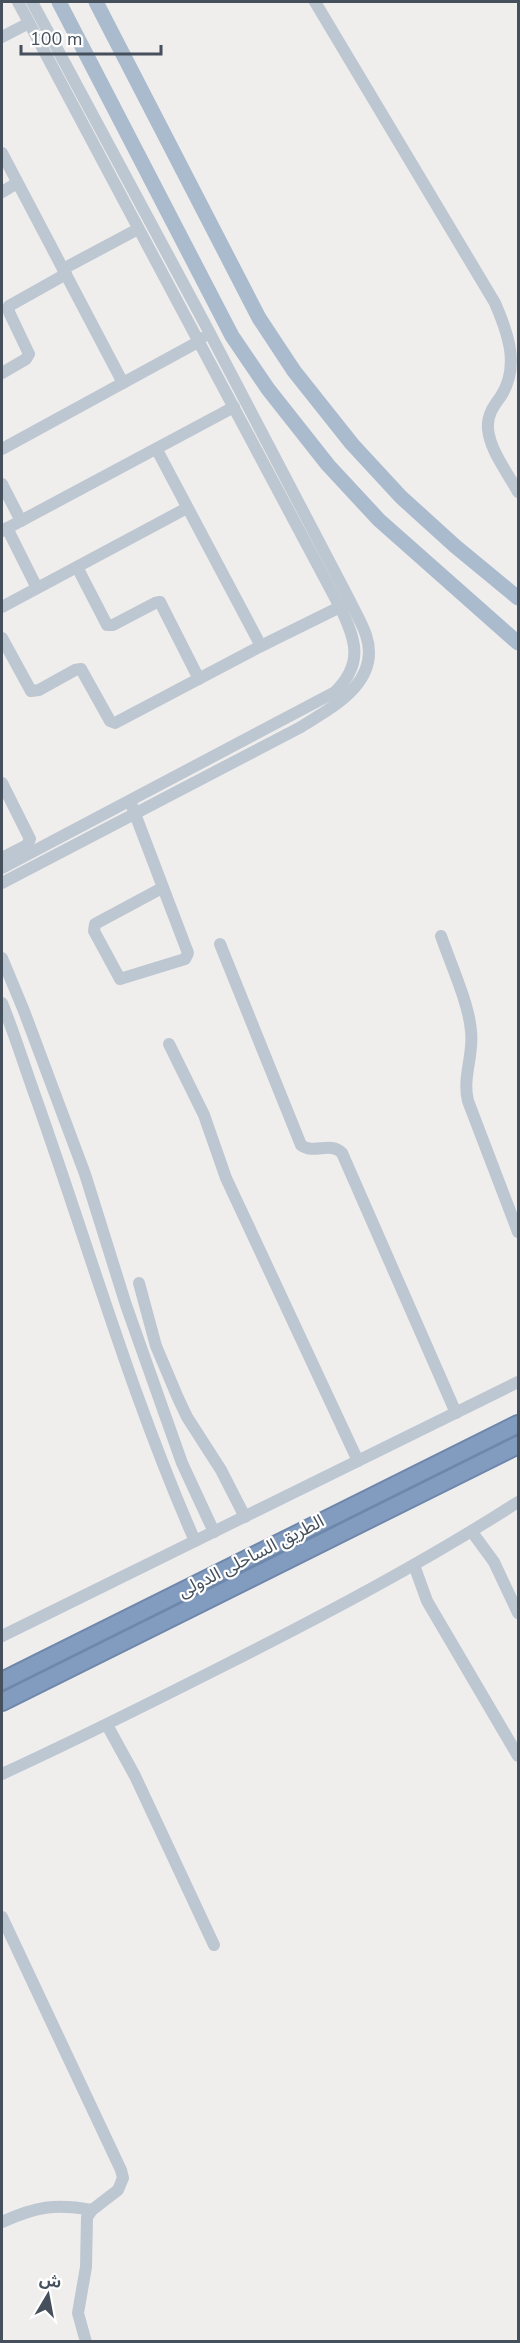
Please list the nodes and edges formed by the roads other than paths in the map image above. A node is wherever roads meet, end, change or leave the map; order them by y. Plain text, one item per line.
1 (18, 2) edge
2 (32, 2) edge
3 (59, 2) edge
4 (96, 2) edge
5 (315, 2) edge
6 (29, 23) junction
7 (2, 37) edge
8 (2, 153) edge
9 (17, 183) junction
10 (2, 192) edge
11 (138, 229) junction
12 (161, 243) junction
13 (149, 249) junction
14 (64, 272) junction
15 (208, 331) junction
16 (198, 342) junction
17 (2, 373) edge
18 (123, 383) junction
19 (234, 407) junction
20 (2, 449) edge
21 (157, 450) junction
22 (2, 484) edge
23 (519, 492) edge
24 (187, 508) junction
25 (21, 521) junction
26 (4, 530) edge
27 (77, 567) junction
28 (37, 588) junction
29 (519, 598) edge
30 (345, 604) junction
31 (2, 607) edge
32 (2, 638) edge
33 (519, 643) edge
34 (261, 646) junction
35 (199, 679) junction
36 (293, 715) junction
37 (298, 728) junction
38 (2, 783) edge
39 (132, 807) junction
40 (4, 862) edge
41 (2, 883) edge
42 (162, 888) junction
43 (441, 936) dead end
44 (220, 944) dead end
45 (2, 958) edge
46 (2, 1002) edge
47 (24, 1011) junction
48 (8, 1017) junction
49 (169, 1044) dead end
50 (519, 1232) edge
51 (139, 1283) dead end
52 (519, 1382) edge
53 (456, 1413) junction
54 (519, 1424) edge
55 (519, 1445) edge
56 (358, 1461) junction
57 (182, 1463) junction
58 (164, 1469) junction
59 (519, 1502) edge
60 (201, 1506) junction
61 (182, 1514) junction
62 (245, 1517) junction
63 (214, 1532) junction
64 (472, 1532) junction
65 (195, 1541) junction
66 (414, 1565) junction
67 (519, 1613) edge
68 (2, 1636) edge
69 (25, 1670) junction
70 (2, 1676) edge
71 (2, 1681) edge
72 (2, 1702) edge
73 (107, 1725) junction
74 (519, 1756) edge
75 (2, 1774) edge
76 (2, 1917) edge
77 (214, 1945) dead end
78 (92, 2210) junction
79 (2, 2223) edge
80 (86, 2342) edge

1 - 6 street
2 - 12 street
3 - 33 main road
4 - 29 main road
5 - 23 street
6 - 7 street
6 - 11 street
8 - 9 street
9 - 10 street
9 - 14 street
11 - 13 street
11 - 14 street
12 - 13 street
12 - 15 street
13 - 16 street
14 - 17 street
14 - 18 street
15 - 16 street
15 - 30 street
16 - 18 street
16 - 19 street
18 - 20 street
19 - 21 street
19 - 30 street
21 - 24 street
21 - 25 street
22 - 25 street
24 - 27 street
24 - 34 street
25 - 26 street
26 - 28 street
27 - 28 street
27 - 35 street
28 - 31 street
30 - 34 street
30 - 36 street
30 - 37 street
32 - 35 street
34 - 35 street
36 - 37 street
36 - 39 street
37 - 39 street
38 - 40 street
39 - 40 street
39 - 41 street
39 - 42 street
42 - 42 street
43 - 50 street
44 - 53 street
45 - 47 street
46 - 48 street
47 - 48 street
47 - 57 street
48 - 58 street
49 - 56 street
51 - 62 street
52 - 53 street
53 - 56 street
54 - 69 highway, الطريق الساحلى الدولى
55 - 72 highway, الطريق الساحلى الدولى
56 - 62 street
57 - 58 street
57 - 60 street
58 - 61 street
59 - 64 street
60 - 61 street
60 - 63 street
61 - 65 street
62 - 63 street
63 - 65 street
64 - 66 street
64 - 67 street
65 - 68 street
66 - 73 street
66 - 74 street
69 - 70 highway
69 - 71 highway, الطريق الساحلى الدولى
73 - 75 street
73 - 77 street
76 - 78 street
78 - 79 street
78 - 80 street

